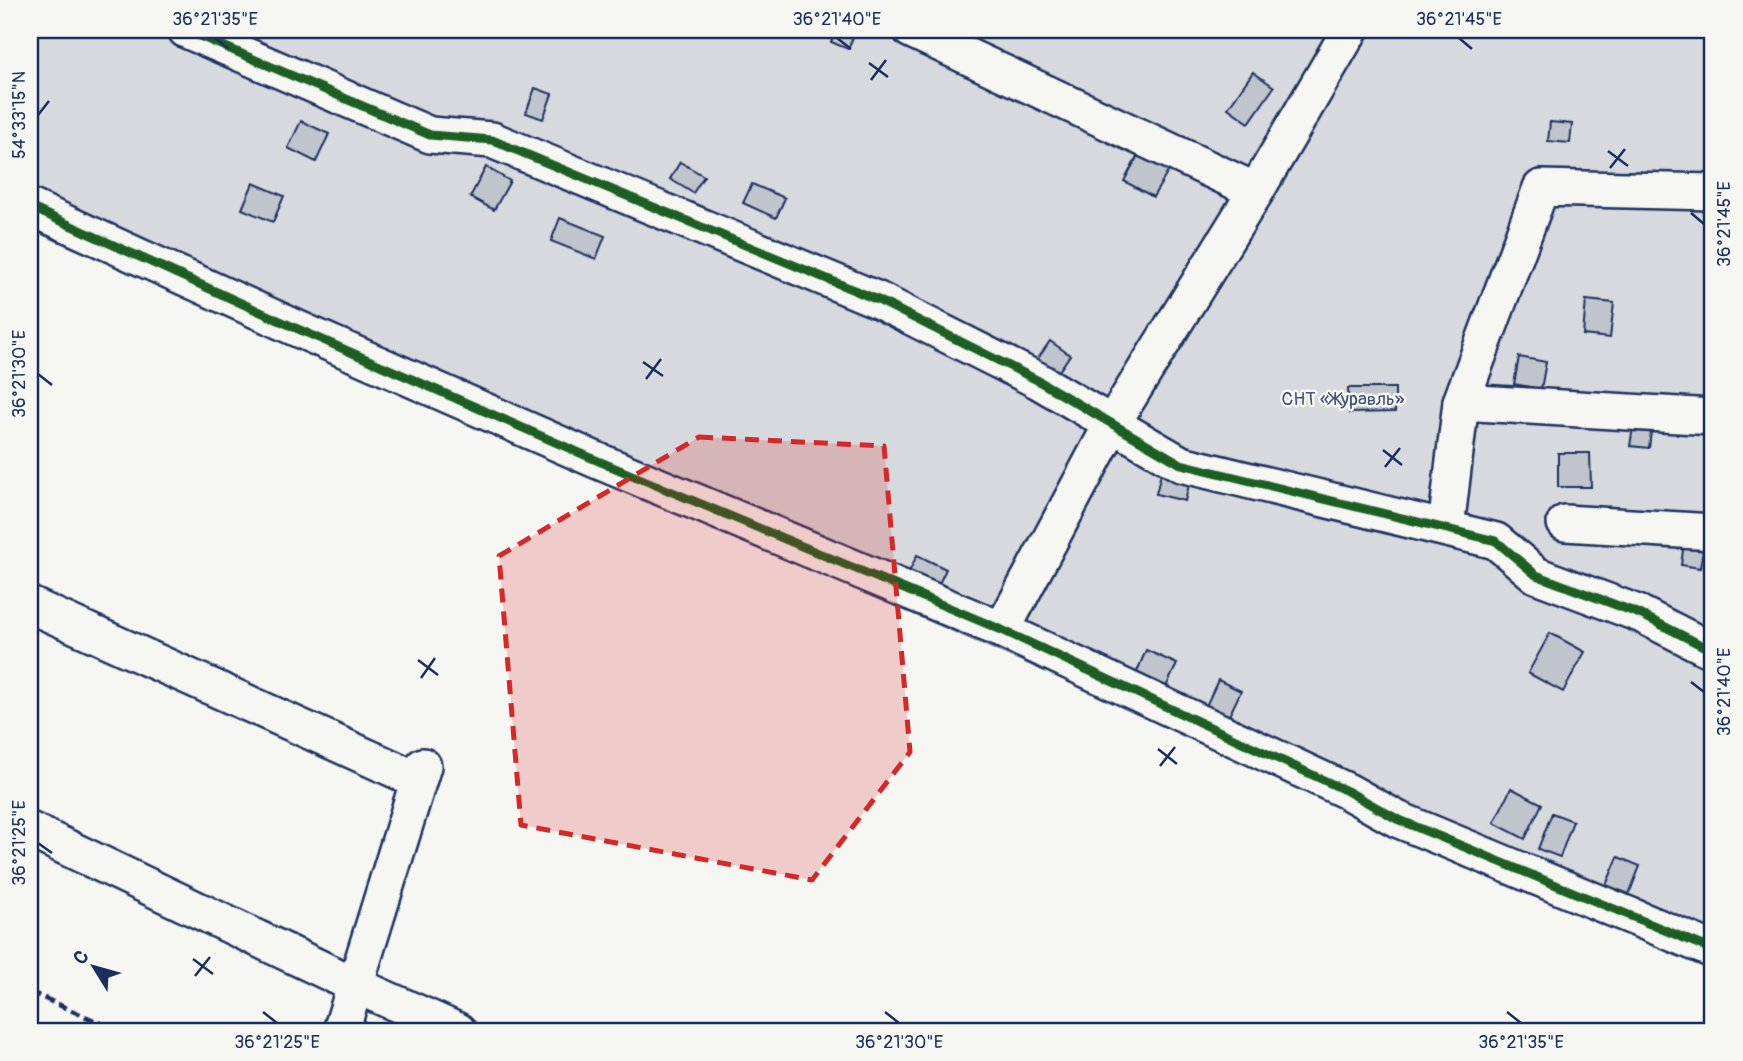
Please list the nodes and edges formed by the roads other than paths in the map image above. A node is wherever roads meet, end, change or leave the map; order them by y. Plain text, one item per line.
1 (186, 30) edge
2 (911, 30) edge
3 (1350, 30) edge
4 (1256, 191) junction
5 (1713, 192) edge
6 (30, 207) edge
7 (1461, 402) junction
8 (1713, 416) edge
9 (1112, 424) junction
10 (1565, 523) dead end
11 (1446, 528) junction
12 (1713, 532) edge
13 (30, 605) edge
14 (1002, 630) junction
15 (1713, 651) edge
16 (30, 830) edge
17 (1713, 950) edge
18 (355, 985) junction
19 (341, 1031) edge
20 (458, 1031) edge

1 - 9 street
2 - 4 street
3 - 4 street
4 - 9 street
5 - 7 street
6 - 14 street
7 - 8 street
7 - 11 street
9 - 11 street
9 - 14 street
10 - 12 street
11 - 15 street
13 - 18 street
14 - 17 street
16 - 18 street
18 - 19 street
18 - 20 street

